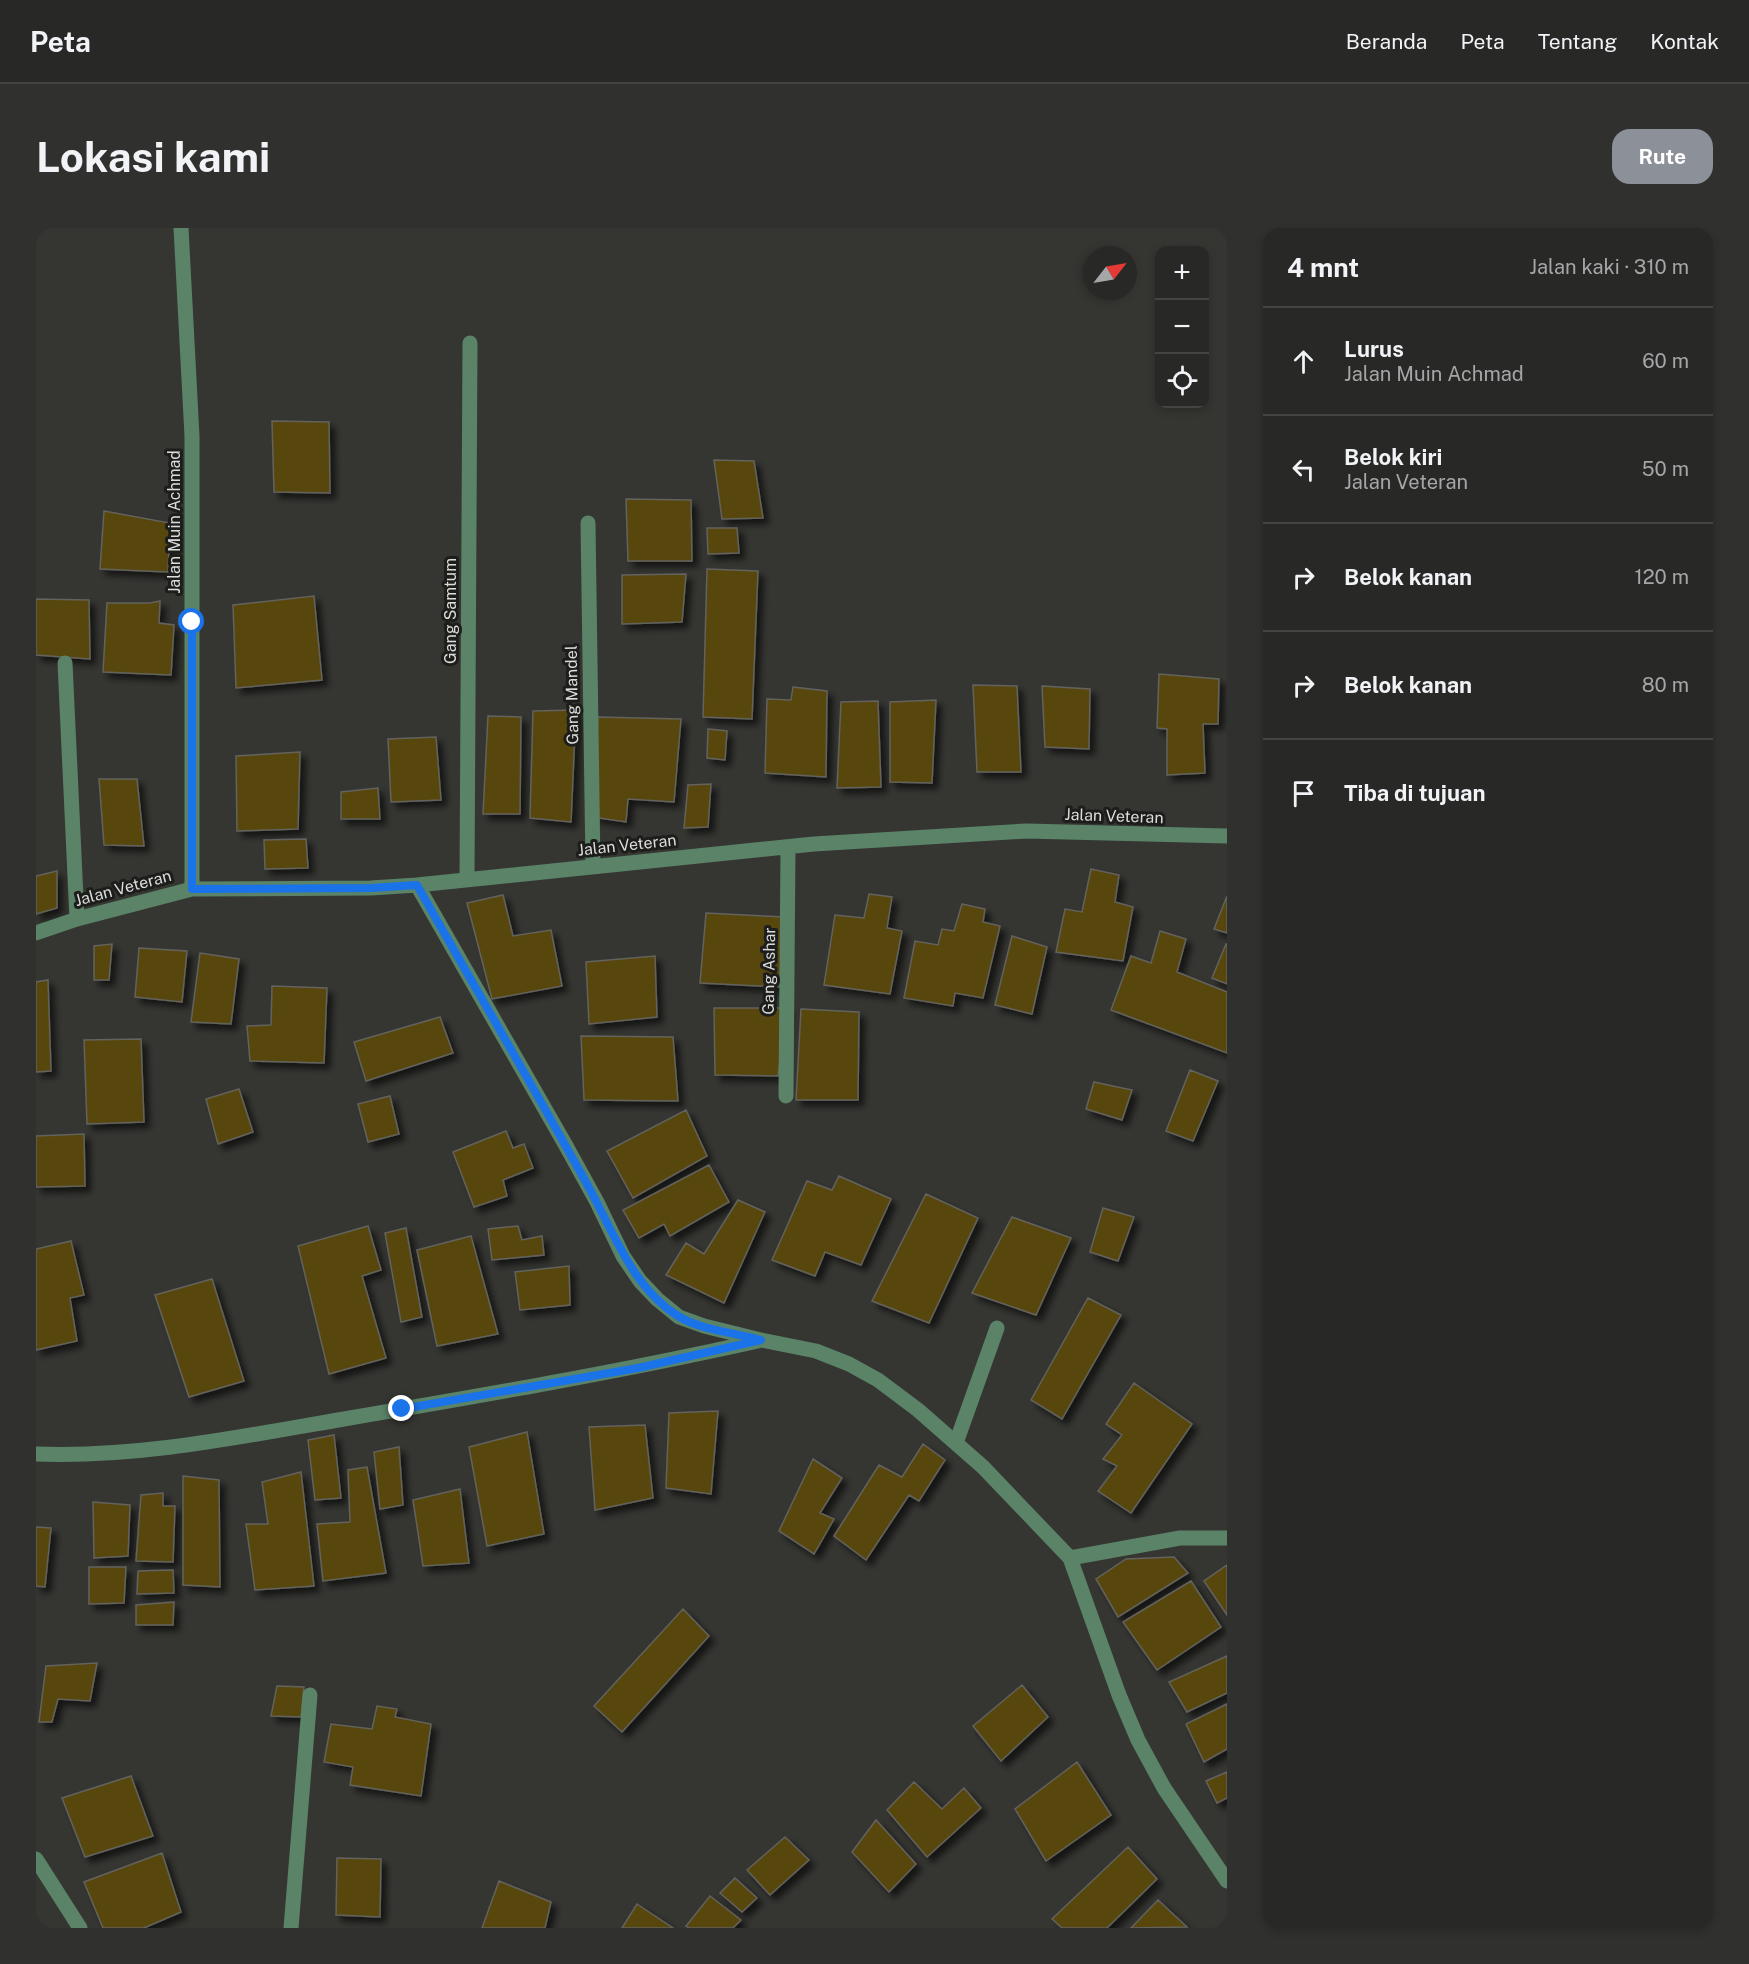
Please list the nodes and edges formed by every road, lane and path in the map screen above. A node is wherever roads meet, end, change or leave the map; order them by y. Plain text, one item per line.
1 (181, 228) edge
2 (470, 343) dead end
3 (588, 523) dead end
4 (65, 663) dead end
5 (1227, 836) edge
6 (788, 847) junction
7 (593, 867) junction
8 (467, 880) junction
9 (417, 885) junction
10 (192, 889) junction
11 (77, 919) junction
12 (36, 933) edge
13 (786, 1096) dead end
14 (997, 1328) dead end
15 (761, 1340) junction
16 (956, 1443) junction
17 (36, 1454) edge
18 (1227, 1539) edge
19 (1070, 1558) junction
20 (310, 1695) dead end
21 (36, 1859) edge
22 (1227, 1881) edge
23 (80, 1928) edge
24 (291, 1928) edge

1 - 10 street, Jalan Muin Achmad
2 - 8 street, Gang Samtum
3 - 7 street, Gang Mandel
4 - 11 street
5 - 6 street, Jalan Veteran
6 - 7 street, Jalan Veteran
6 - 13 street, Gang Ashar
7 - 8 street, Jalan Veteran
8 - 9 street, Jalan Veteran
9 - 10 street, Jalan Veteran
9 - 15 street
10 - 11 street, Jalan Veteran
11 - 12 street, Jalan Veteran
14 - 16 street
15 - 16 street
15 - 17 street
16 - 19 street
18 - 19 street
19 - 22 street
20 - 24 street
21 - 23 street

